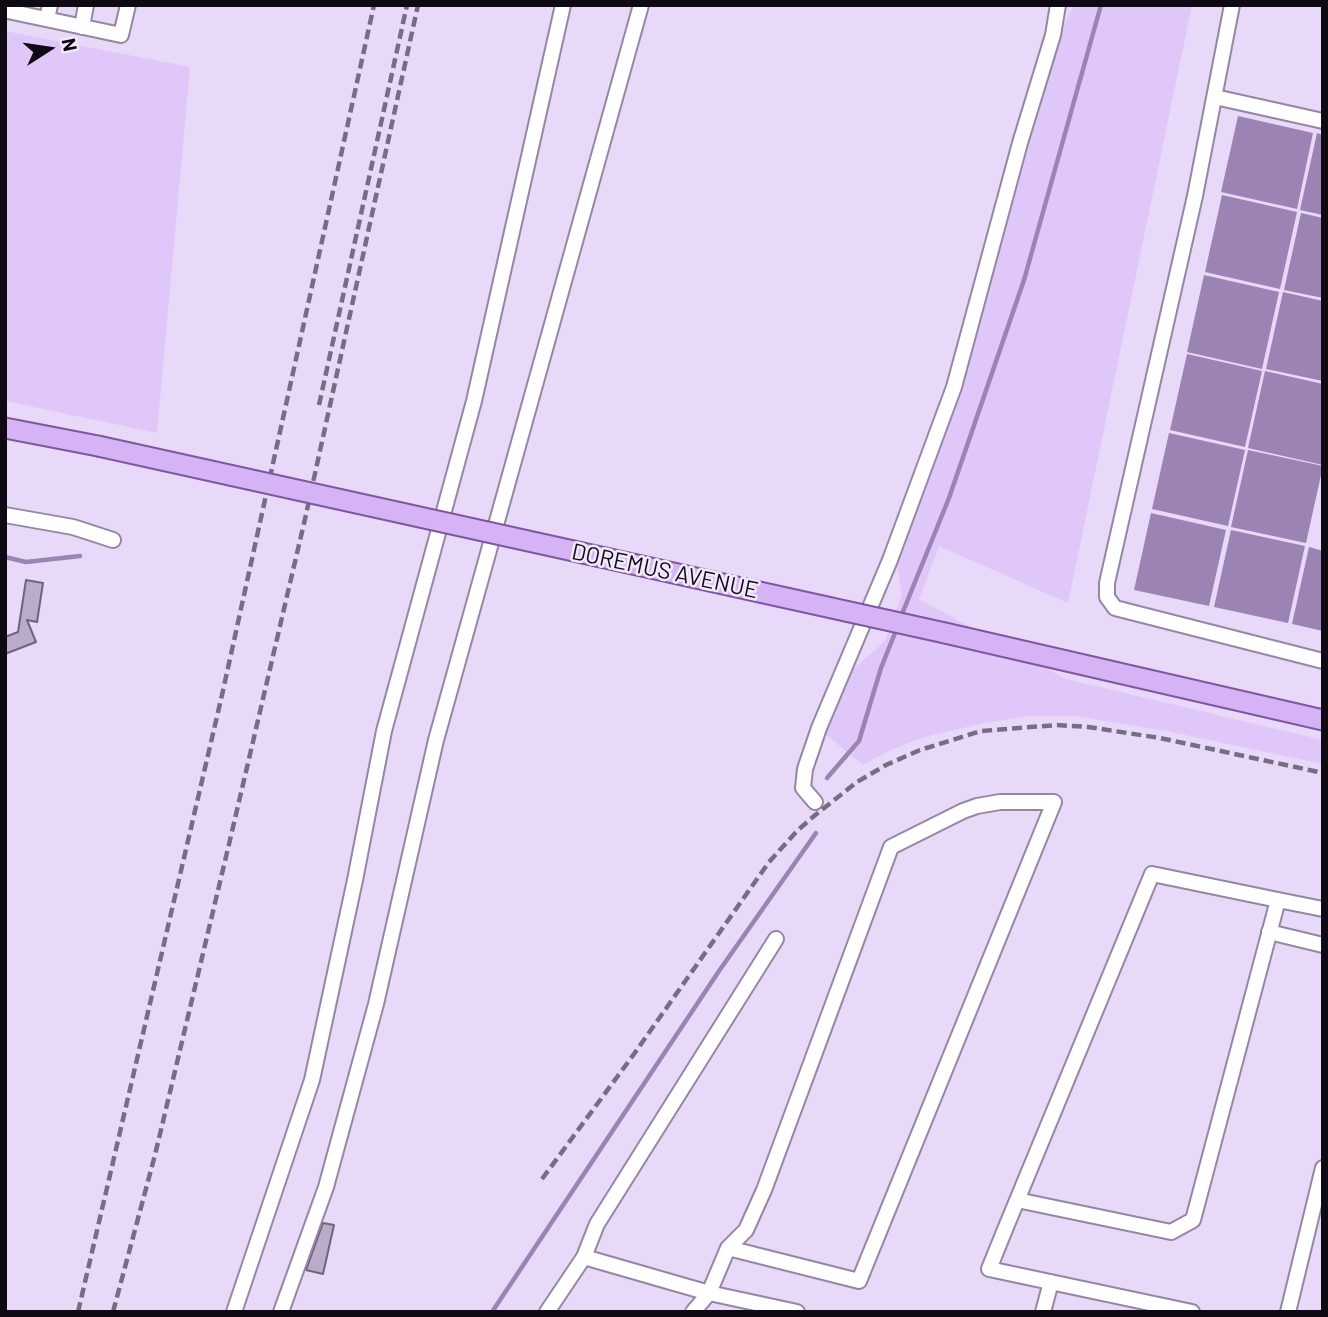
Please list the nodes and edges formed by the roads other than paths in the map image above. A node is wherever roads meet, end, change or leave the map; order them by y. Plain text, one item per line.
1 (9, 5) edge
2 (86, 5) edge
3 (128, 5) edge
4 (564, 5) edge
5 (641, 5) edge
6 (1059, 5) edge
7 (1232, 5) edge
8 (49, 12) edge
9 (82, 27) junction
10 (1215, 97) junction
11 (1323, 121) edge
12 (5, 428) edge
13 (5, 515) edge
14 (113, 540) dead end
15 (1323, 660) edge
16 (1323, 720) edge
17 (815, 802) dead end
18 (1278, 900) junction
19 (1323, 909) edge
20 (1269, 932) junction
21 (776, 939) dead end
22 (1323, 945) edge
23 (1323, 1168) edge
24 (1017, 1200) junction
25 (728, 1248) junction
26 (584, 1257) junction
27 (1051, 1282) junction
28 (709, 1293) junction
29 (234, 1312) edge
30 (281, 1312) edge
31 (547, 1312) edge
32 (693, 1312) edge
33 (797, 1312) edge
34 (1043, 1312) edge
35 (1192, 1312) edge
36 (1288, 1312) edge

1 - 8 lane
2 - 9 lane
3 - 9 lane
4 - 29 lane
5 - 30 lane
6 - 17 lane
7 - 10 lane
8 - 9 lane
10 - 11 lane
10 - 15 lane
12 - 16 main road, DOREMUS AVENUE, bridge
13 - 14 lane
18 - 19 lane
18 - 20 lane
18 - 24 lane
20 - 22 lane
20 - 24 lane
21 - 26 lane
23 - 36 lane
24 - 27 lane
25 - 25 lane
25 - 28 lane
26 - 28 lane
26 - 31 lane
27 - 34 lane
27 - 35 lane
28 - 32 lane
28 - 33 lane

